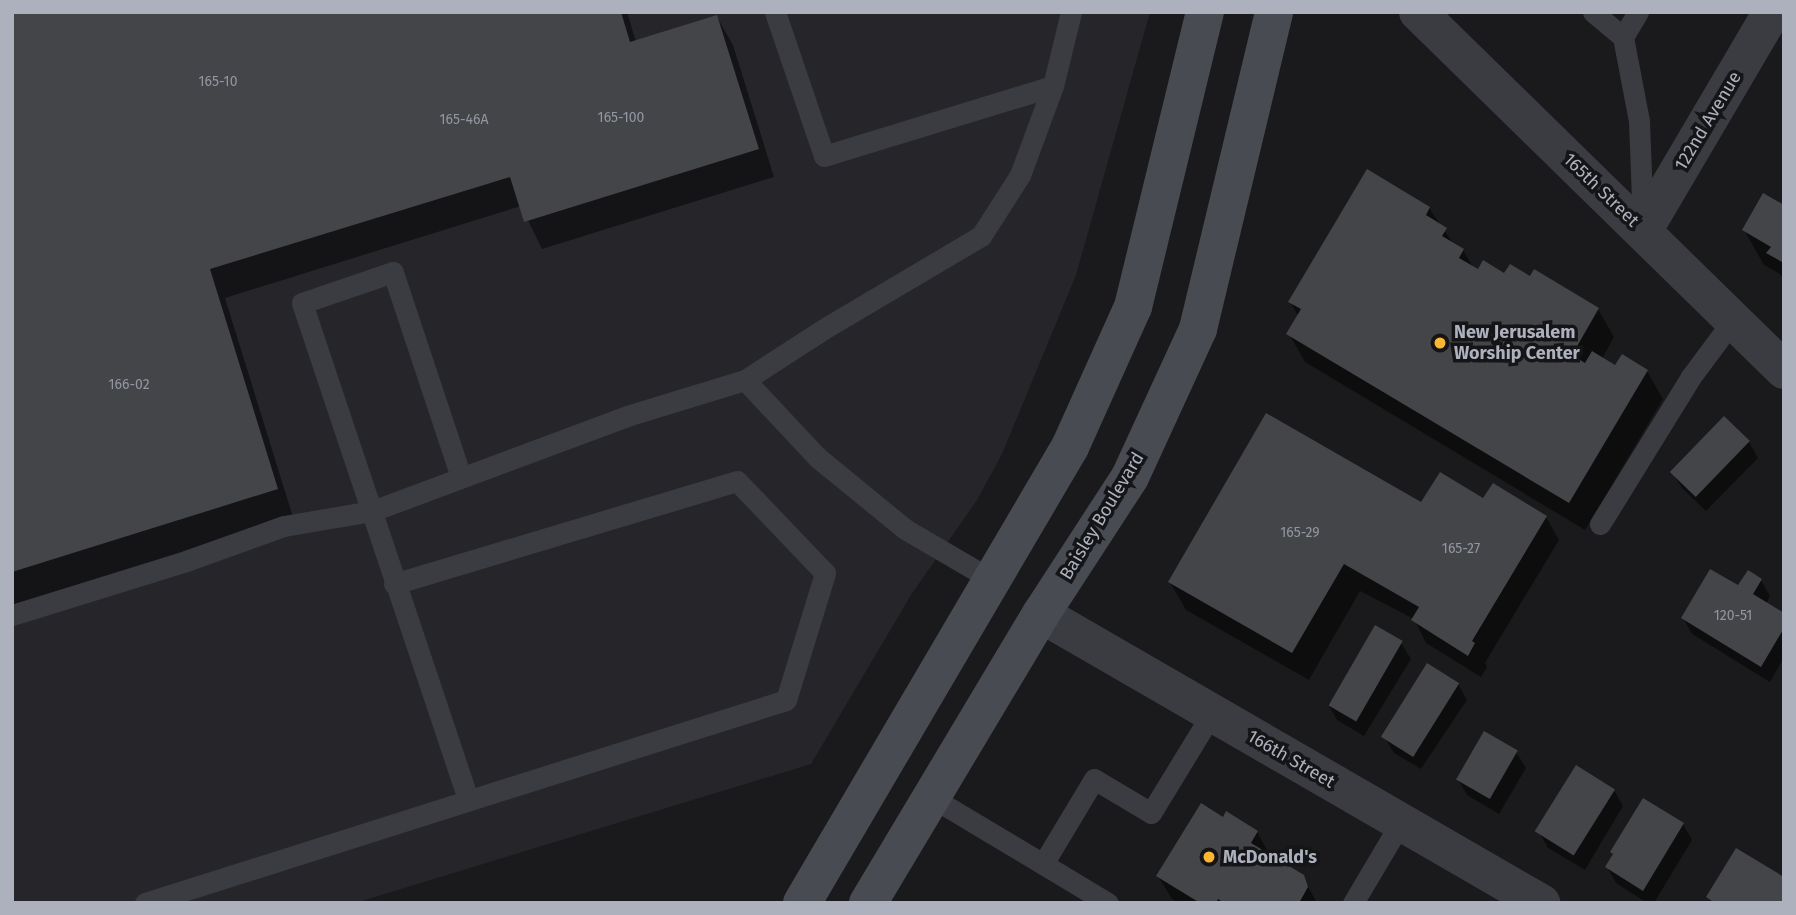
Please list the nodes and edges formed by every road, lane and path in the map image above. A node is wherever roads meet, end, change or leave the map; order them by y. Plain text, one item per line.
1 (775, 12) edge
2 (1070, 12) edge
3 (1205, 12) edge
4 (1274, 12) edge
5 (1418, 12) edge
6 (1593, 12) edge
7 (1638, 12) edge
8 (1772, 12) edge
9 (1623, 37) junction
10 (1053, 86) junction
11 (1643, 231) junction
12 (1733, 320) junction
13 (1784, 370) edge
14 (745, 380) junction
15 (461, 477) junction
16 (372, 511) junction
17 (1600, 524) dead end
18 (993, 581) junction
19 (394, 584) junction
20 (1041, 614) junction
21 (12, 615) edge
22 (1212, 713) junction
23 (932, 797) junction
24 (468, 799) junction
25 (1401, 822) junction
26 (1043, 864) junction
27 (873, 901) edge
28 (145, 903) edge
29 (802, 903) edge
30 (1108, 903) edge
31 (1353, 903) edge
32 (1541, 903) edge

1 - 10 lane
2 - 10 lane
3 - 18 main road
4 - 20 main road, Baisley Boulevard
5 - 11 street, 165th Street
6 - 9 lane
7 - 9 lane
8 - 11 street, 122nd Avenue
9 - 11 lane
10 - 14 lane
11 - 12 street, 165th Street
12 - 13 street, 165th Street
12 - 17 lane
14 - 15 lane
14 - 18 lane
15 - 16 lane
15 - 16 lane
16 - 19 lane
16 - 21 lane
18 - 20 main road
18 - 29 main road
19 - 24 lane
19 - 24 lane
20 - 22 street, 166th Street
20 - 23 main road, Baisley Boulevard
22 - 25 street, 166th Street
22 - 26 lane
23 - 26 lane
23 - 27 main road, Baisley Boulevard
24 - 28 lane
25 - 31 lane
25 - 32 street, 166th Street
26 - 30 lane

